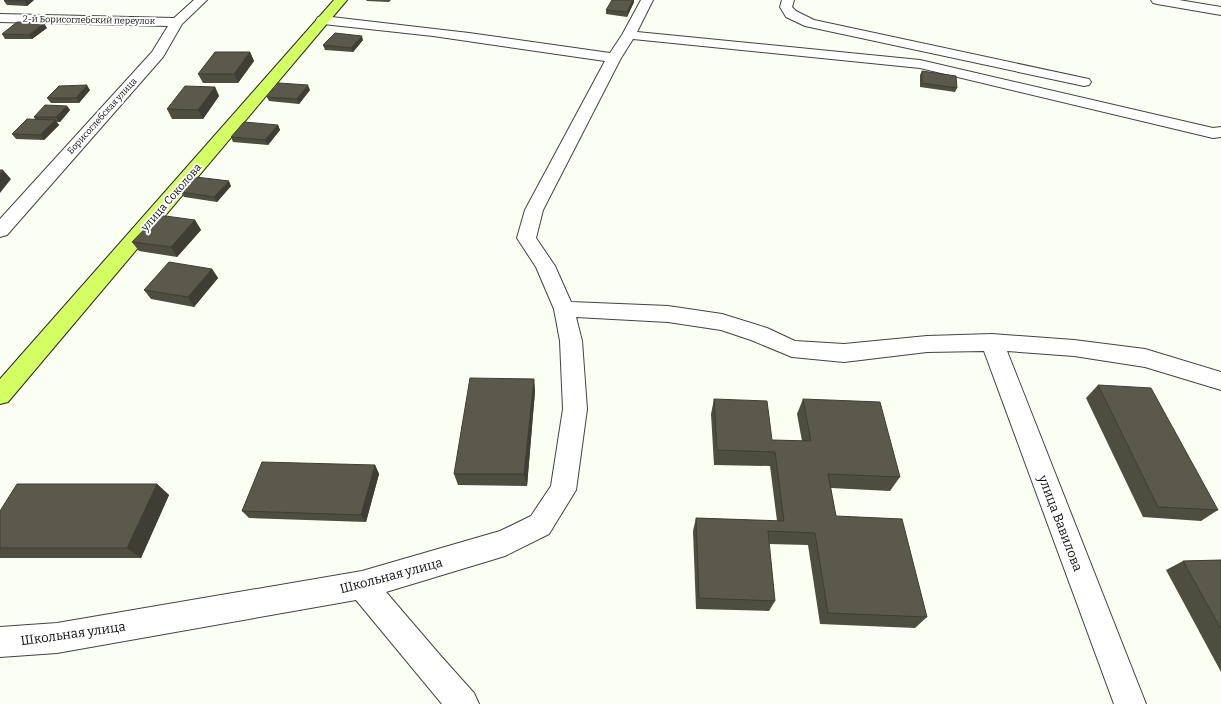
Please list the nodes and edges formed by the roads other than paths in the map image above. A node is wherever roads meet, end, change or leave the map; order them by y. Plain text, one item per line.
1 (201, 0) edge
2 (341, 0) edge
3 (647, 0) edge
4 (788, 0) edge
5 (1157, 0) edge
6 (1221, 11) edge
7 (0, 18) edge
8 (323, 20) junction
9 (177, 22) junction
10 (630, 35) junction
11 (614, 58) junction
12 (1000, 64) junction
13 (975, 77) junction
14 (1084, 82) dead end
15 (1221, 132) edge
16 (7, 216) edge
17 (0, 231) edge
18 (564, 309) junction
19 (992, 342) junction
20 (1221, 381) edge
21 (0, 395) edge
22 (362, 585) junction
23 (0, 642) edge
24 (464, 704) edge
25 (1130, 704) edge

1 - 9 street, Борисоглебская улица
2 - 8 main road, улица Соколова
3 - 10 street
4 - 12 street
5 - 6 street
7 - 9 street, 2-й Борисоглебский переулок
8 - 11 street
8 - 21 main road, улица Соколова
9 - 16 street, Борисоглебская улица
10 - 11 street
10 - 13 street
11 - 18 street, Школьная улица
12 - 13 street
12 - 14 street
13 - 15 street
16 - 17 street, Борисоглебская улица
18 - 19 street
18 - 22 street, Школьная улица
19 - 20 street
19 - 25 street, улица Вавилова
22 - 23 street, Школьная улица
22 - 24 street

